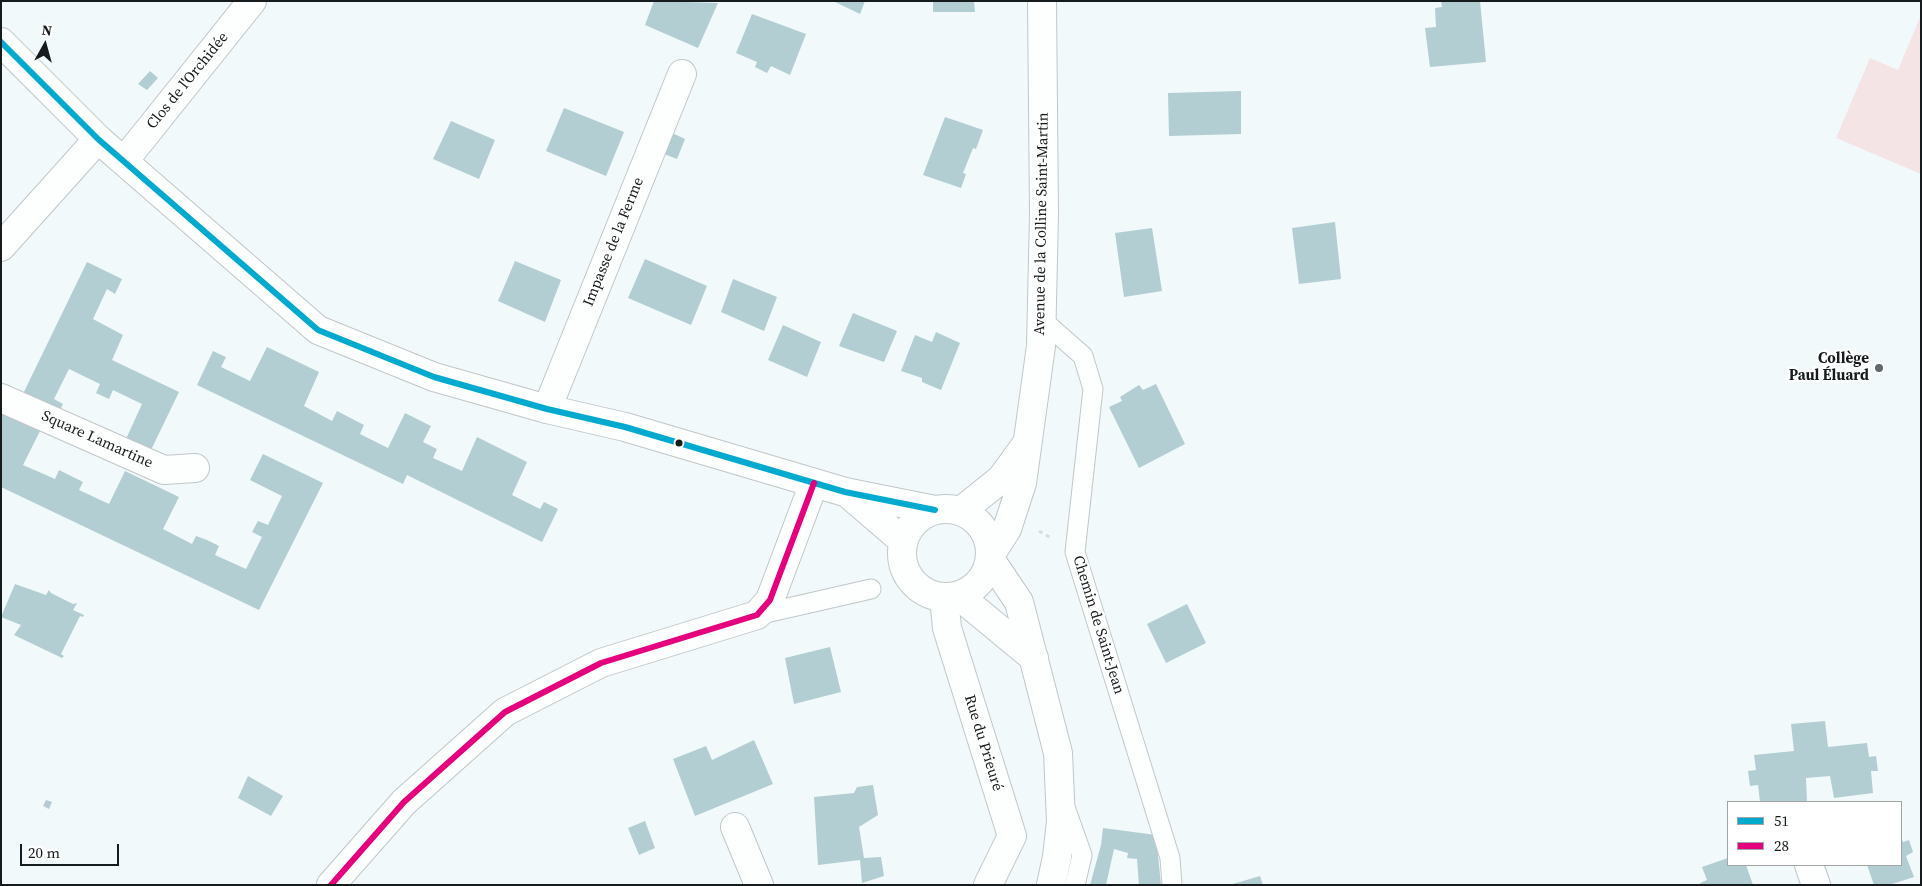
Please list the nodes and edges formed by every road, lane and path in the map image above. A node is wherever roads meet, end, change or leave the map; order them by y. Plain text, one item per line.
1 (252, 1) edge
2 (1042, 1) edge
3 (1, 42) edge
4 (682, 74) dead end
5 (98, 139) junction
6 (124, 161) junction
7 (1, 247) edge
8 (1042, 320) junction
9 (1, 398) edge
10 (547, 409) junction
11 (1026, 445) junction
12 (196, 468) dead end
13 (814, 483) junction
14 (845, 492) junction
15 (948, 511) junction
16 (1008, 529) junction
17 (903, 541) junction
18 (1075, 552) junction
19 (990, 556) junction
20 (871, 589) dead end
21 (951, 597) junction
22 (757, 615) junction
23 (1034, 658) junction
24 (1060, 792) junction
25 (735, 827) dead end
26 (1809, 866) edge
27 (331, 885) edge
28 (759, 885) edge
29 (988, 885) edge
30 (1051, 885) edge
31 (1075, 885) edge
32 (1172, 885) edge
33 (1816, 885) edge

1 - 6 street, Clos de l'Orchidée
2 - 8 street, Avenue de la Colline Saint-Martin
3 - 5 street
4 - 10 street, Impasse de la Ferme
5 - 6 street
5 - 7 street
6 - 10 street
8 - 11 street, Avenue de la Colline Saint-Martin
8 - 18 lane, Chemin de Saint-Jean
9 - 12 street, Square Lamartine
10 - 13 street
11 - 15 street, Avenue de la Colline Saint-Martin
11 - 16 street, Avenue de la Colline Saint-Martin
13 - 14 street
13 - 22 street
14 - 15 street
14 - 17 street
15 - 17 street
15 - 19 street
16 - 18 path
16 - 19 street, Avenue de la Colline Saint-Martin
17 - 21 street
18 - 32 lane, Chemin de Saint-Jean
19 - 21 street
19 - 23 street
20 - 22 lane
21 - 23 street
21 - 29 street, Rue du Prieuré
22 - 27 street
23 - 24 street
24 - 30 street
24 - 31 lane
25 - 28 street
26 - 33 street

